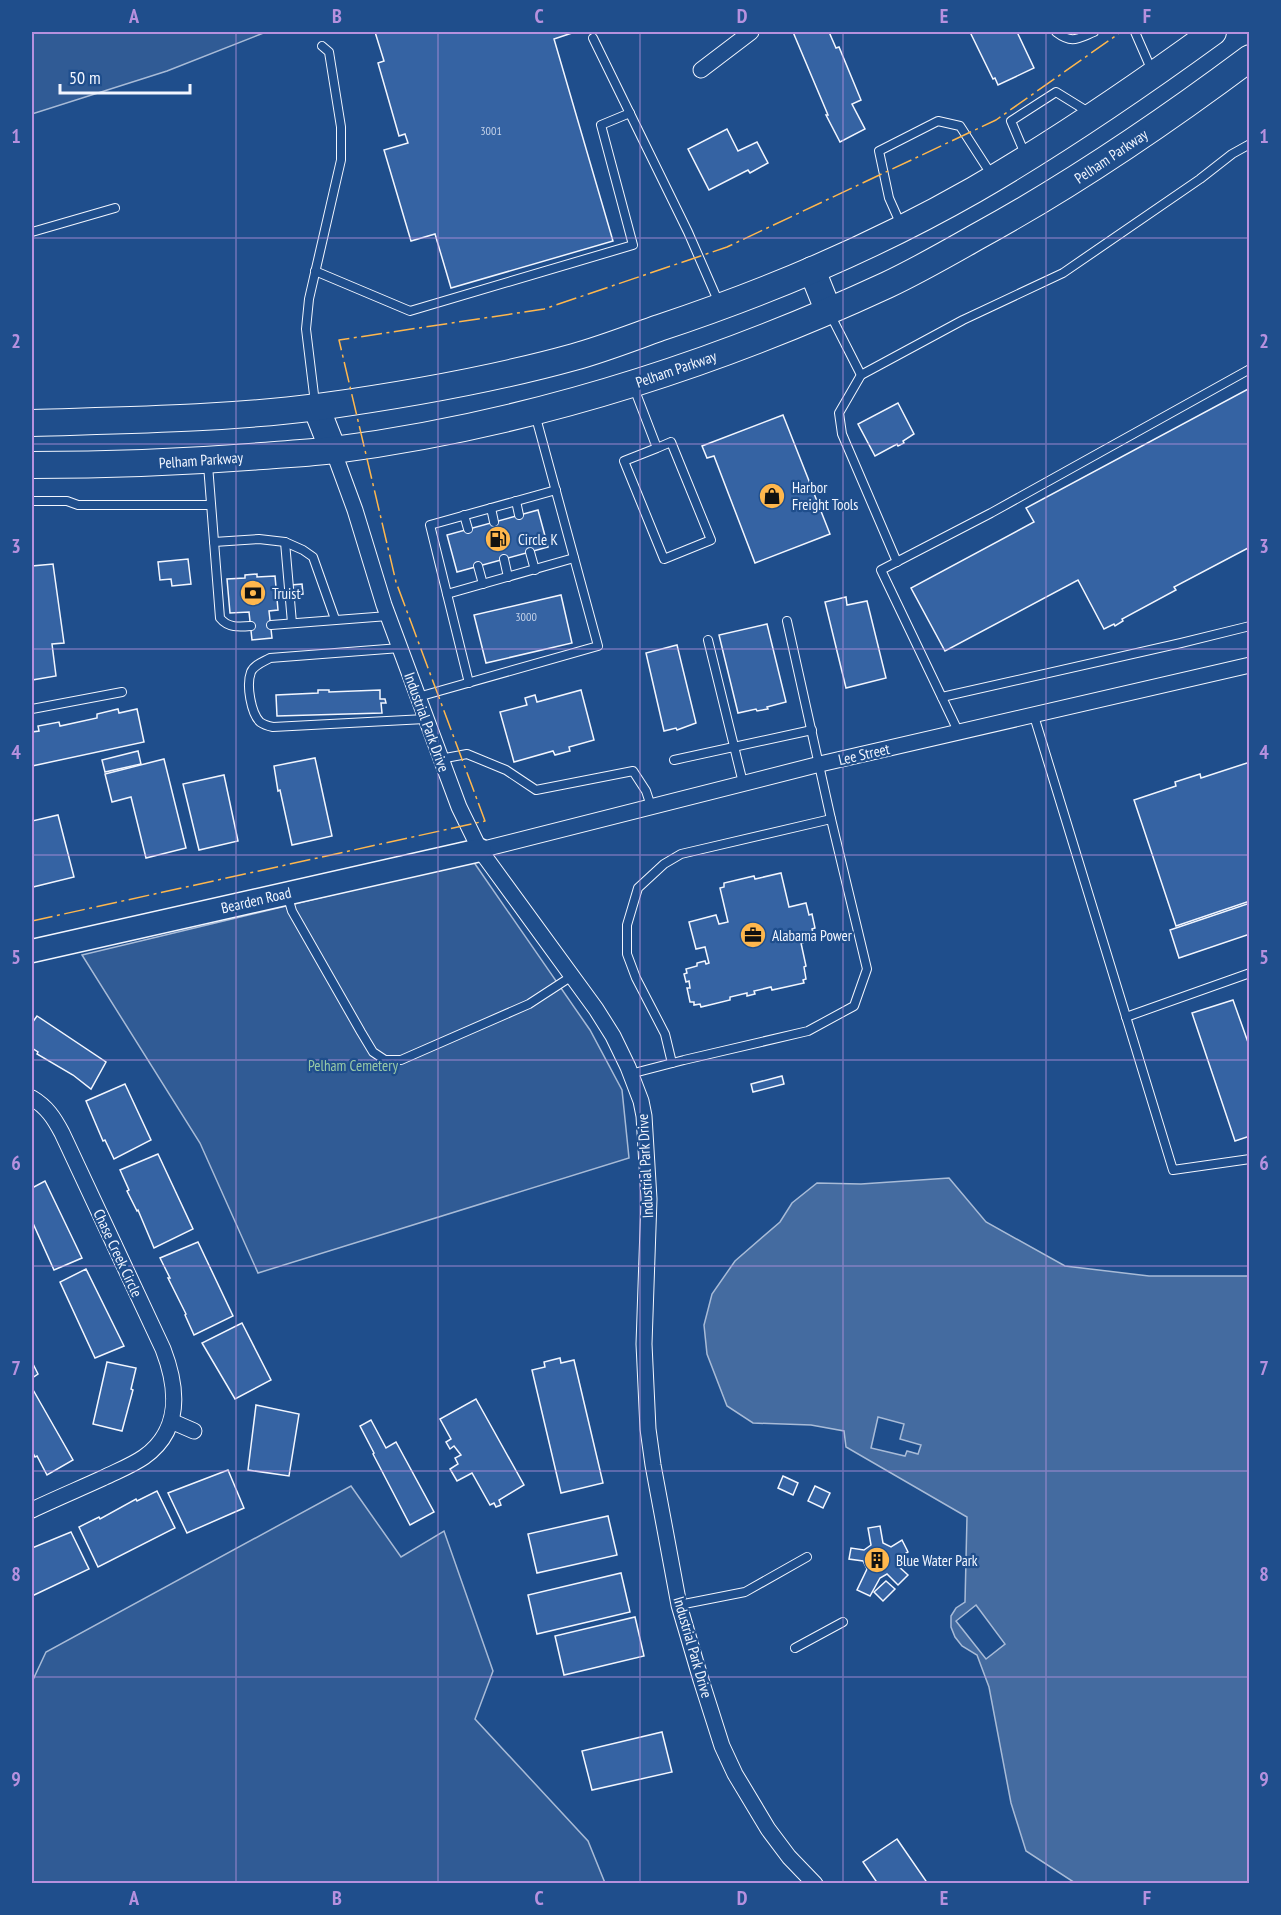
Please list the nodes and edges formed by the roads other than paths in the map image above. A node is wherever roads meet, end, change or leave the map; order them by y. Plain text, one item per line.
1 (751, 32) edge
2 (1056, 32) edge
3 (1094, 32) edge
4 (1135, 32) edge
5 (1213, 32) edge
6 (593, 38) dead end
7 (322, 46) dead end
8 (1250, 58) edge
9 (701, 70) dead end
10 (1148, 78) junction
11 (630, 113) junction
12 (1093, 115) junction
13 (1157, 125) junction
14 (1250, 144) edge
15 (1026, 158) junction
16 (993, 178) junction
17 (115, 208) dead end
18 (902, 228) junction
19 (32, 232) edge
20 (812, 270) junction
21 (315, 271) junction
22 (721, 307) junction
23 (828, 310) junction
24 (1250, 369) edge
25 (861, 375) junction
26 (632, 384) junction
27 (316, 407) junction
28 (534, 411) junction
29 (32, 423) edge
30 (657, 447) junction
31 (333, 450) junction
32 (208, 460) junction
33 (32, 465) edge
34 (556, 490) junction
35 (32, 501) edge
36 (516, 501) junction
37 (211, 505) junction
38 (491, 508) junction
39 (464, 515) junction
40 (519, 515) dead end
41 (495, 522) dead end
42 (468, 529) dead end
43 (214, 542) junction
44 (285, 542) junction
45 (530, 552) dead end
46 (574, 558) junction
47 (504, 559) dead end
48 (897, 562) junction
49 (478, 566) dead end
50 (535, 570) junction
51 (508, 577) junction
52 (483, 584) junction
53 (447, 594) junction
54 (388, 616) junction
55 (335, 619) junction
56 (788, 621) dead end
57 (292, 623) junction
58 (271, 625) dead end
59 (250, 626) dead end
60 (1250, 626) edge
61 (708, 640) dead end
62 (400, 648) junction
63 (1250, 664) edge
64 (470, 683) junction
65 (122, 692) dead end
66 (418, 697) junction
67 (942, 697) junction
68 (32, 709) edge
69 (1034, 716) junction
70 (426, 719) junction
71 (812, 730) junction
72 (959, 733) junction
73 (734, 747) junction
74 (440, 759) junction
75 (674, 760) dead end
76 (820, 764) junction
77 (743, 783) junction
78 (651, 806) junction
79 (831, 819) junction
80 (480, 850) junction
81 (287, 893) junction
82 (32, 951) edge
83 (573, 975) junction
84 (1249, 975) edge
85 (1126, 1017) junction
86 (672, 1063) junction
87 (630, 1074) junction
88 (32, 1098) edge
89 (1250, 1159) edge
90 (171, 1421) junction
91 (194, 1431) dead end
92 (32, 1510) edge
93 (807, 1557) dead end
94 (679, 1605) junction
95 (843, 1622) dead end
96 (795, 1648) dead end
97 (814, 1884) edge

1 - 9 street
2 - 3 lane
4 - 10 lane
5 - 10 main road
6 - 11 lane
7 - 21 lane
8 - 13 main road, Pelham Parkway
10 - 12 main road
10 - 13 main road
11 - 21 lane
11 - 22 lane
12 - 15 main road
12 - 15 lane
13 - 23 main road, Pelham Parkway
14 - 25 lane
15 - 16 main road
16 - 18 main road
16 - 18 lane
17 - 19 lane
18 - 20 main road
20 - 22 main road
20 - 23 main road
21 - 27 lane
22 - 27 main road
23 - 25 lane
23 - 26 main road, Pelham Parkway
24 - 48 lane
25 - 48 lane
26 - 28 main road, Pelham Parkway
26 - 30 lane
27 - 29 main road
27 - 31 main road
28 - 31 main road, Pelham Parkway
28 - 34 lane
30 - 30 lane
31 - 32 main road, Pelham Parkway
31 - 54 street, Industrial Park Drive
32 - 33 main road, Pelham Parkway
32 - 37 lane
34 - 36 lane
34 - 46 lane
35 - 37 lane
36 - 38 lane
36 - 40 lane
37 - 43 lane
38 - 39 lane
38 - 41 lane
39 - 42 lane
39 - 53 lane
43 - 44 lane
43 - 59 lane
44 - 55 lane
44 - 57 lane
45 - 50 lane
46 - 50 lane
46 - 64 lane
47 - 51 lane
48 - 67 lane
49 - 52 lane
50 - 51 lane
51 - 52 lane
52 - 53 lane
53 - 64 lane
54 - 55 lane
54 - 62 street, Industrial Park Drive
55 - 57 lane
56 - 71 lane
57 - 58 lane
60 - 67 lane
61 - 73 lane
62 - 66 street, Industrial Park Drive
62 - 70 lane
63 - 69 street, Lee Street
64 - 66 lane
65 - 68 lane
66 - 70 street, Industrial Park Drive
67 - 72 lane
69 - 72 street, Lee Street
69 - 85 lane
70 - 74 street, Industrial Park Drive
71 - 73 lane
71 - 76 lane
72 - 76 street, Lee Street
73 - 75 lane
73 - 77 lane
74 - 78 lane
74 - 80 street, Industrial Park Drive
76 - 77 street, Lee Street
76 - 79 lane
77 - 78 street, Lee Street
78 - 80 street, Lee Street
79 - 86 lane
79 - 86 lane
80 - 81 street, Bearden Road
80 - 83 street, Industrial Park Drive
81 - 82 street, Bearden Road
81 - 83 lane
83 - 87 street, Industrial Park Drive
84 - 85 lane
85 - 89 lane
86 - 87 lane
87 - 94 street, Industrial Park Drive
88 - 90 street, Chase Creek Circle
90 - 91 street
90 - 92 street, Chase Creek Circle
93 - 94 lane
94 - 97 street, Industrial Park Drive
95 - 96 lane

